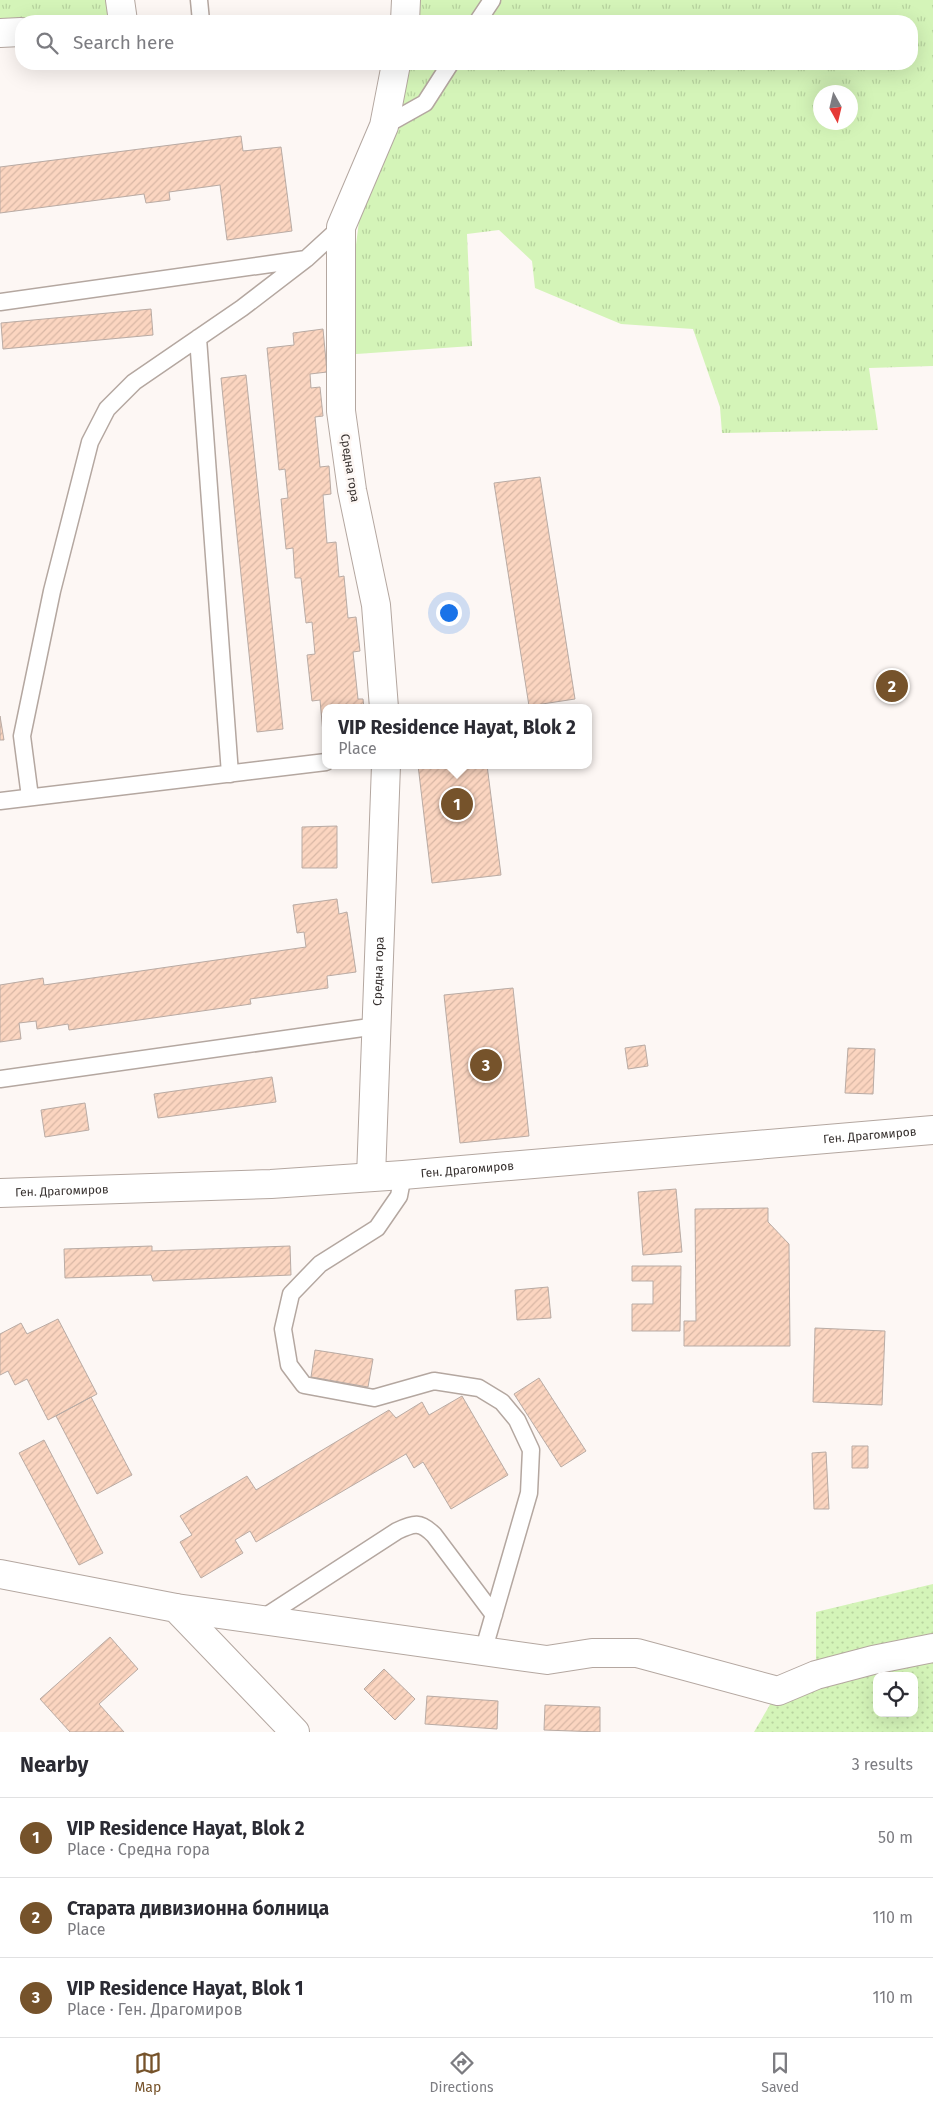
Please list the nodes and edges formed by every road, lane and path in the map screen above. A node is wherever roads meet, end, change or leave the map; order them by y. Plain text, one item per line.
1 (120, 0) edge
2 (199, 0) edge
3 (406, 0) edge
4 (492, 0) edge
5 (121, 15) edge
6 (200, 15) edge
7 (405, 15) edge
8 (482, 15) edge
9 (15, 32) edge
10 (0, 33) edge
11 (395, 70) edge
12 (446, 70) edge
13 (384, 126) junction
14 (341, 226) junction
15 (306, 259) junction
16 (0, 302) edge
17 (198, 338) junction
18 (384, 704) edge
19 (322, 762) edge
20 (386, 769) edge
21 (230, 774) junction
22 (30, 797) junction
23 (0, 801) edge
24 (377, 1026) junction
25 (0, 1079) edge
26 (933, 1130) edge
27 (404, 1175) junction
28 (371, 1177) junction
29 (0, 1193) edge
30 (0, 1574) edge
31 (176, 1608) junction
32 (494, 1615) junction
33 (260, 1620) junction
34 (933, 1648) edge
35 (483, 1652) junction
36 (295, 1732) edge

1 - 5 street
2 - 6 lane
3 - 7 street
4 - 8 lane
9 - 10 street
11 - 13 street
12 - 13 lane
13 - 14 street
14 - 15 lane
14 - 18 street, Средна гора
15 - 16 lane
15 - 17 lane
17 - 21 lane
17 - 22 lane
19 - 21 lane
20 - 24 street, Средна гора
21 - 22 lane
22 - 23 lane
24 - 25 lane
24 - 28 street, Средна гора
26 - 27 street, Ген. Драгомиров
27 - 28 street, Ген. Драгомиров
27 - 32 lane
28 - 29 street, Ген. Драгомиров
30 - 31 street
31 - 33 street
31 - 36 street
32 - 33 lane
32 - 35 lane
33 - 35 street
34 - 35 street

